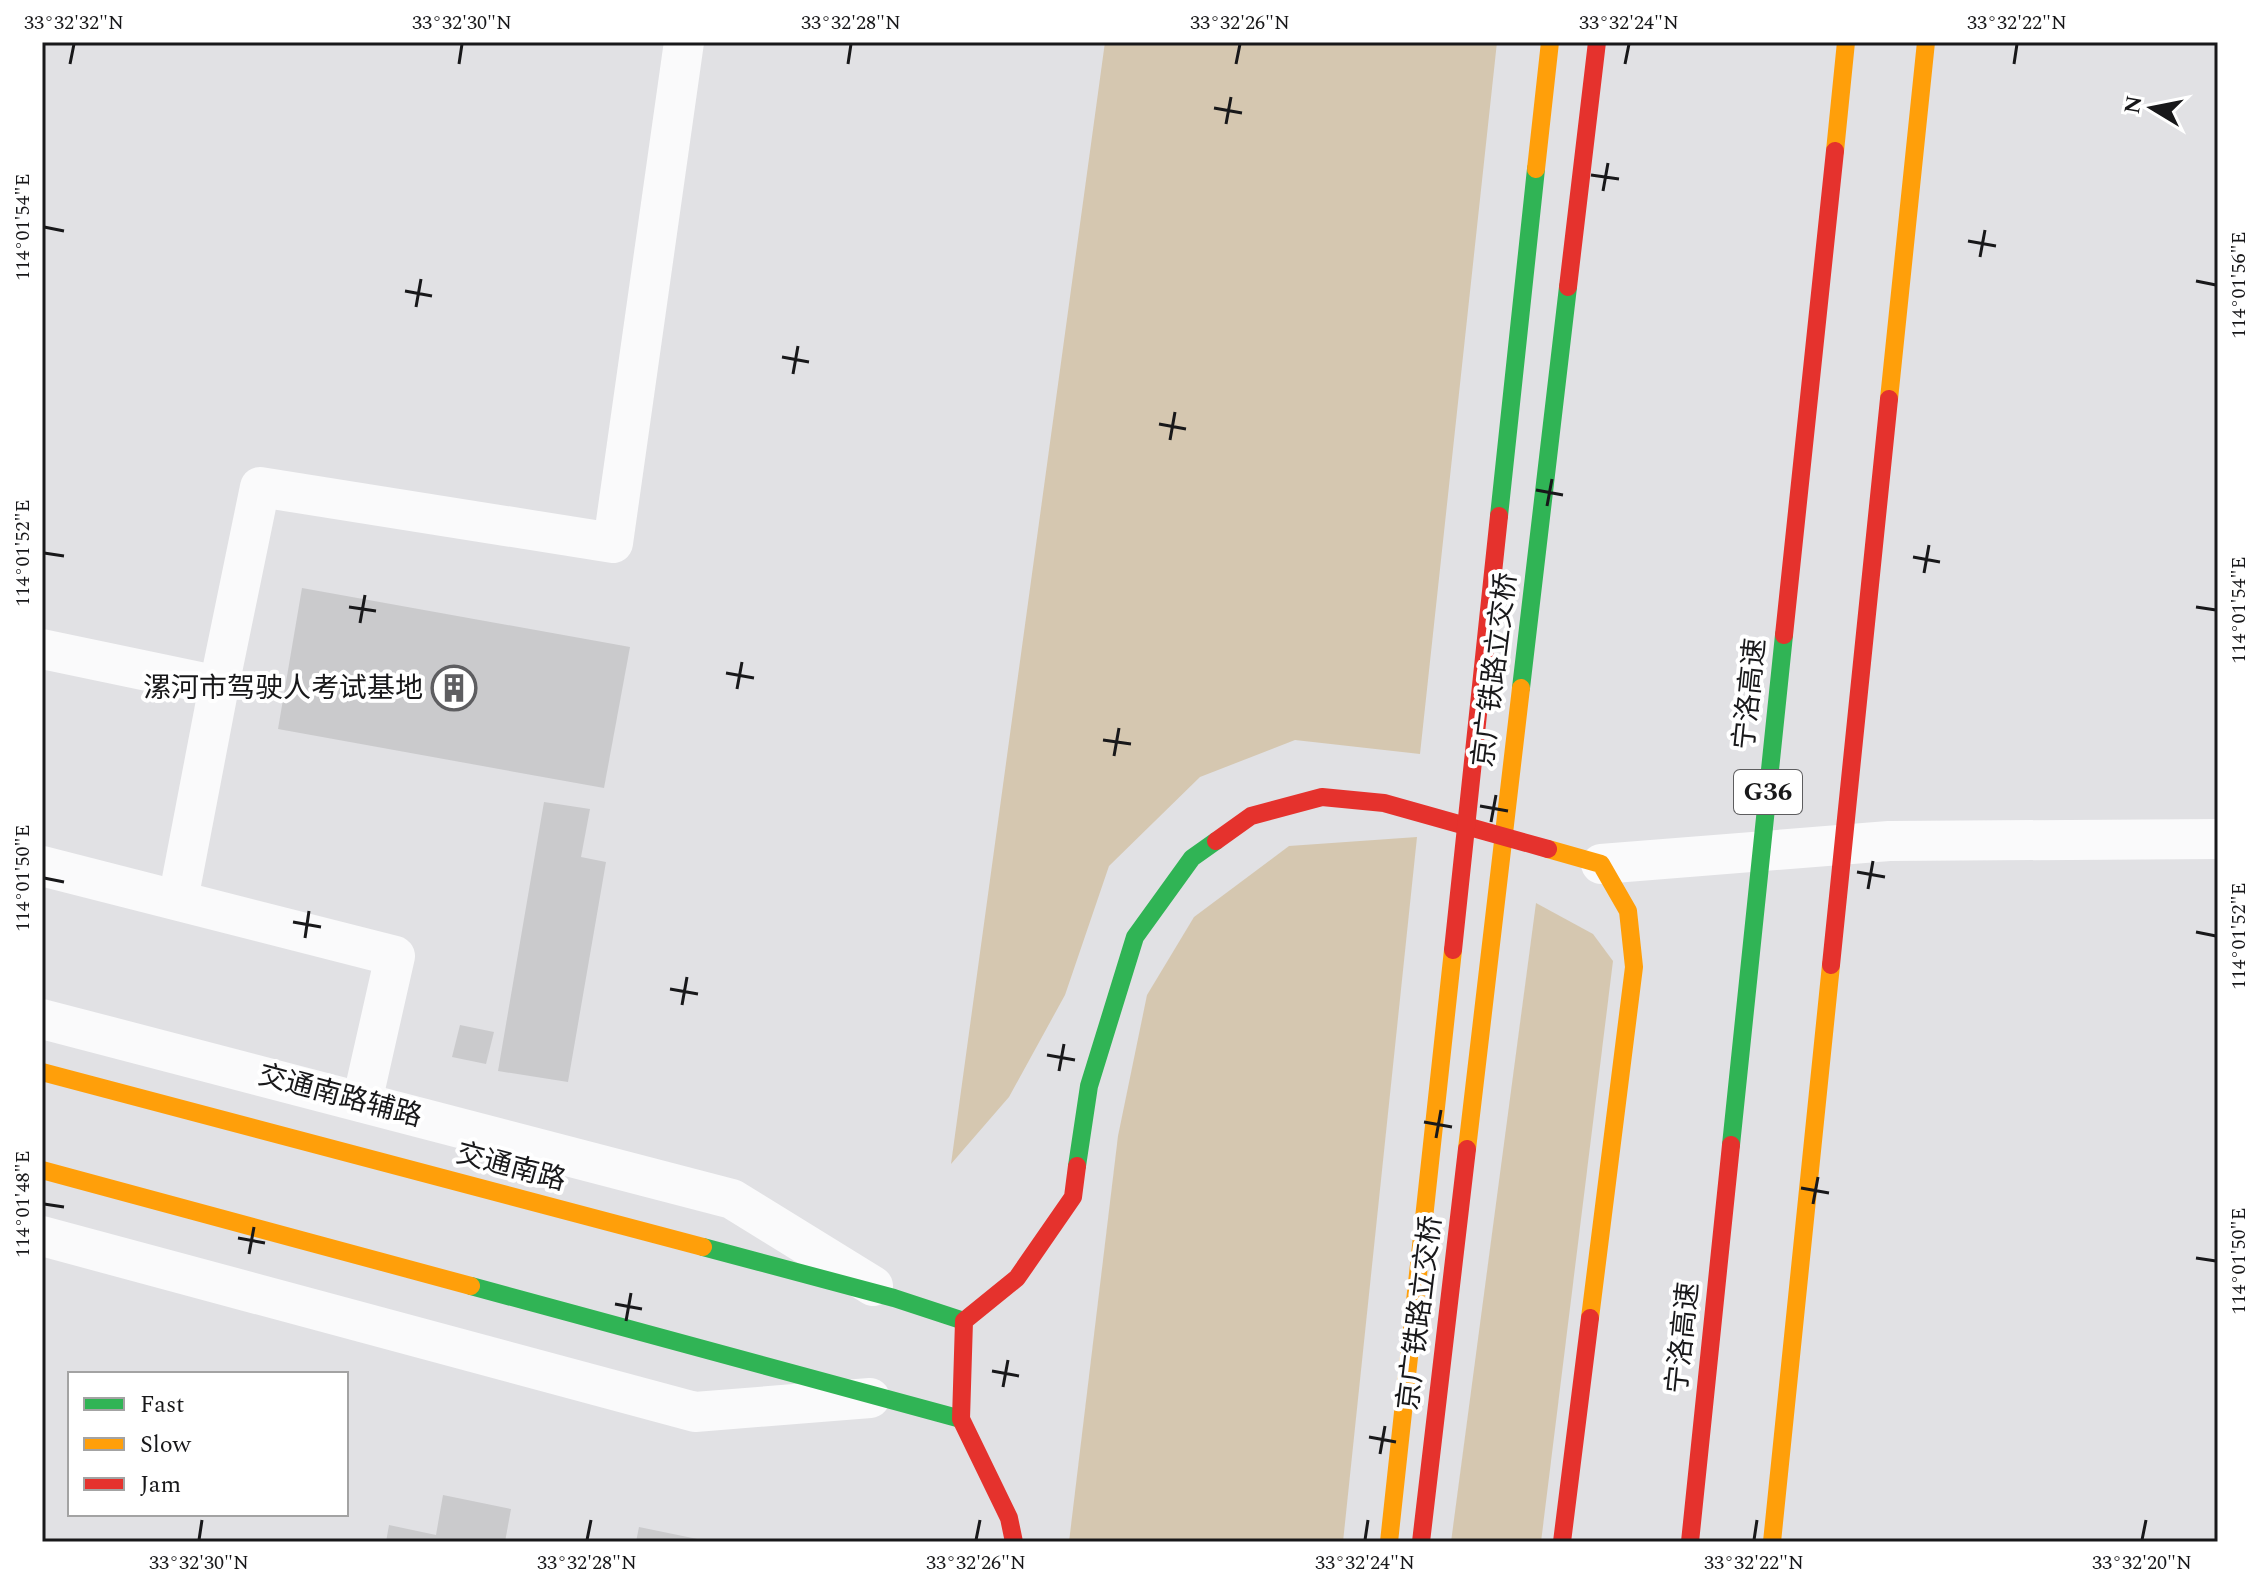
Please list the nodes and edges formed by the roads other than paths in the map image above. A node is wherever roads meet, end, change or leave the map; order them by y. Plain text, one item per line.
1 (684, 42) edge
2 (1550, 42) edge
3 (1597, 42) edge
4 (1846, 42) edge
5 (1926, 42) edge
6 (42, 649) edge
7 (219, 686) junction
8 (2218, 839) edge
9 (1601, 864) junction
10 (42, 866) edge
11 (178, 900) junction
12 (42, 1019) edge
13 (42, 1072) edge
14 (362, 1102) junction
15 (42, 1170) edge
16 (42, 1236) edge
17 (894, 1298) junction
18 (964, 1321) junction
19 (882, 1397) junction
20 (961, 1419) junction
21 (1014, 1542) edge
22 (1389, 1542) edge
23 (1421, 1542) edge
24 (1562, 1542) edge
25 (1690, 1542) edge
26 (1772, 1542) edge

1 - 7 street
2 - 22 main road, 京广铁路立交桥
3 - 23 main road, 京广铁路立交桥
4 - 25 main road, 宁洛高速 / G36
5 - 26 main road
6 - 7 street
7 - 11 street
8 - 9 street
9 - 18 main road
9 - 24 main road
10 - 11 street
11 - 14 street
12 - 14 street, 交通南路辅路
13 - 17 main road, 交通南路
14 - 17 street, 交通南路辅路
15 - 19 main road
16 - 19 street
17 - 18 main road, 交通南路
18 - 20 main road
19 - 20 main road
20 - 21 main road

